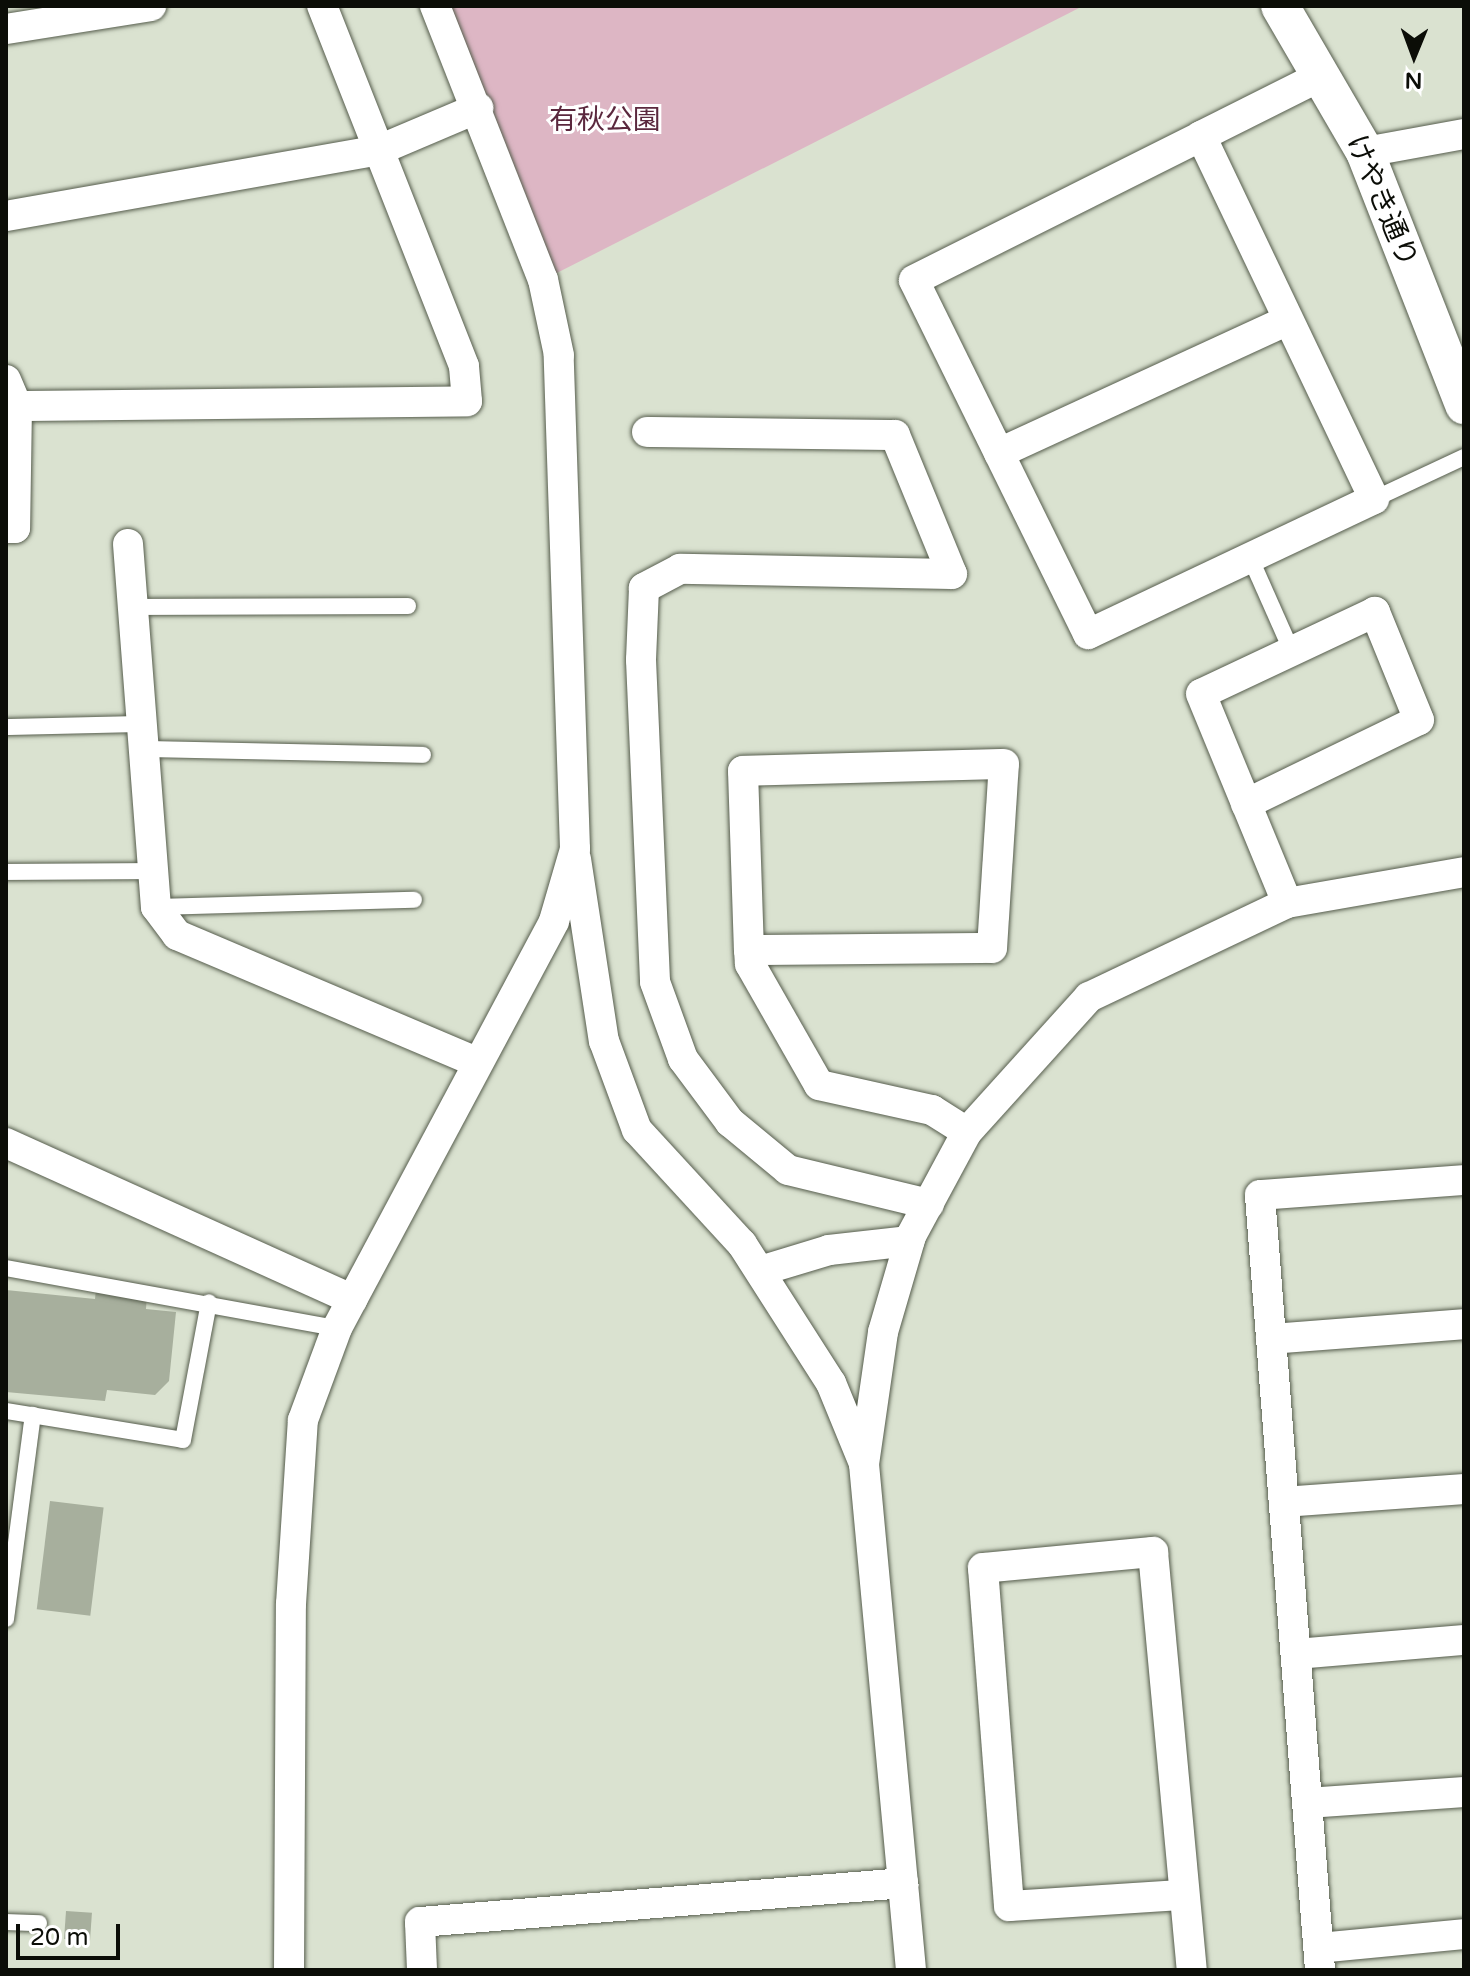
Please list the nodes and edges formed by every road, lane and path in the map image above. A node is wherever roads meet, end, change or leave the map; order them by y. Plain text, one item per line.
1 (151, 6) edge
2 (322, 6) edge
3 (435, 6) edge
4 (1280, 6) edge
5 (6, 29) edge
6 (1321, 76) junction
7 (478, 108) junction
8 (1464, 134) edge
9 (1201, 136) junction
10 (379, 150) junction
11 (1365, 152) junction
12 (6, 216) edge
13 (1288, 320) junction
14 (11, 393) edge
15 (1464, 405) edge
16 (647, 432) dead end
17 (999, 453) junction
18 (1464, 457) edge
19 (1374, 499) junction
20 (6, 528) edge
21 (128, 544) dead end
22 (1250, 557) junction
23 (408, 606) dead end
24 (133, 607) junction
25 (1292, 652) junction
26 (6, 727) edge
27 (143, 736) junction
28 (423, 755) dead end
29 (1246, 804) junction
30 (575, 849) junction
31 (153, 871) junction
32 (6, 872) edge
33 (1464, 872) edge
34 (414, 900) dead end
35 (1287, 903) junction
36 (156, 907) junction
37 (749, 950) junction
38 (474, 1061) junction
39 (967, 1132) junction
40 (6, 1143) edge
41 (1464, 1180) edge
42 (929, 1204) junction
43 (909, 1241) junction
44 (6, 1268) edge
45 (760, 1271) junction
46 (352, 1299) junction
47 (209, 1302) junction
48 (1464, 1324) edge
49 (337, 1328) junction
50 (1271, 1339) junction
51 (6, 1411) edge
52 (33, 1415) junction
53 (864, 1464) junction
54 (1464, 1489) edge
55 (1284, 1502) junction
56 (6, 1619) edge
57 (1464, 1640) edge
58 (1296, 1654) junction
59 (1464, 1792) edge
60 (1308, 1803) junction
61 (903, 1883) junction
62 (1181, 1895) junction
63 (6, 1922) edge
64 (39, 1923) dead end
65 (1464, 1934) edge
66 (1320, 1959) edge
67 (289, 1970) edge
68 (422, 1970) edge
69 (911, 1970) edge
70 (1192, 1970) edge

1 - 5 street
2 - 10 street
3 - 7 street
4 - 6 street, けやき通り
6 - 9 street
6 - 11 street, けやき通り
7 - 10 street
7 - 30 street
8 - 11 street
9 - 13 street
9 - 17 street
10 - 12 street
10 - 14 street
11 - 15 street, けやき通り
13 - 17 street
13 - 19 street
14 - 20 street
16 - 42 street
17 - 22 street
18 - 19 lane
19 - 22 street
21 - 24 street
22 - 25 lane
23 - 24 lane
24 - 27 street
25 - 29 street
25 - 29 street
26 - 27 lane
27 - 28 lane
27 - 31 street
29 - 35 street
30 - 38 street
30 - 45 street
31 - 32 lane
31 - 36 street
33 - 35 street
34 - 36 lane
35 - 39 street
36 - 38 street
37 - 37 street
37 - 39 street
38 - 46 street
39 - 42 street
40 - 46 street
41 - 50 street
42 - 43 street
43 - 45 street
43 - 53 street
44 - 47 lane
45 - 53 street
46 - 49 street
47 - 49 lane
47 - 52 lane
48 - 50 street
49 - 67 street
50 - 55 street
51 - 52 lane
52 - 56 lane
53 - 61 street
54 - 55 street
55 - 58 street
57 - 58 street
58 - 60 street
59 - 60 street
60 - 66 street
61 - 68 street
61 - 69 street
62 - 62 street
62 - 70 street
63 - 64 lane
65 - 66 street

